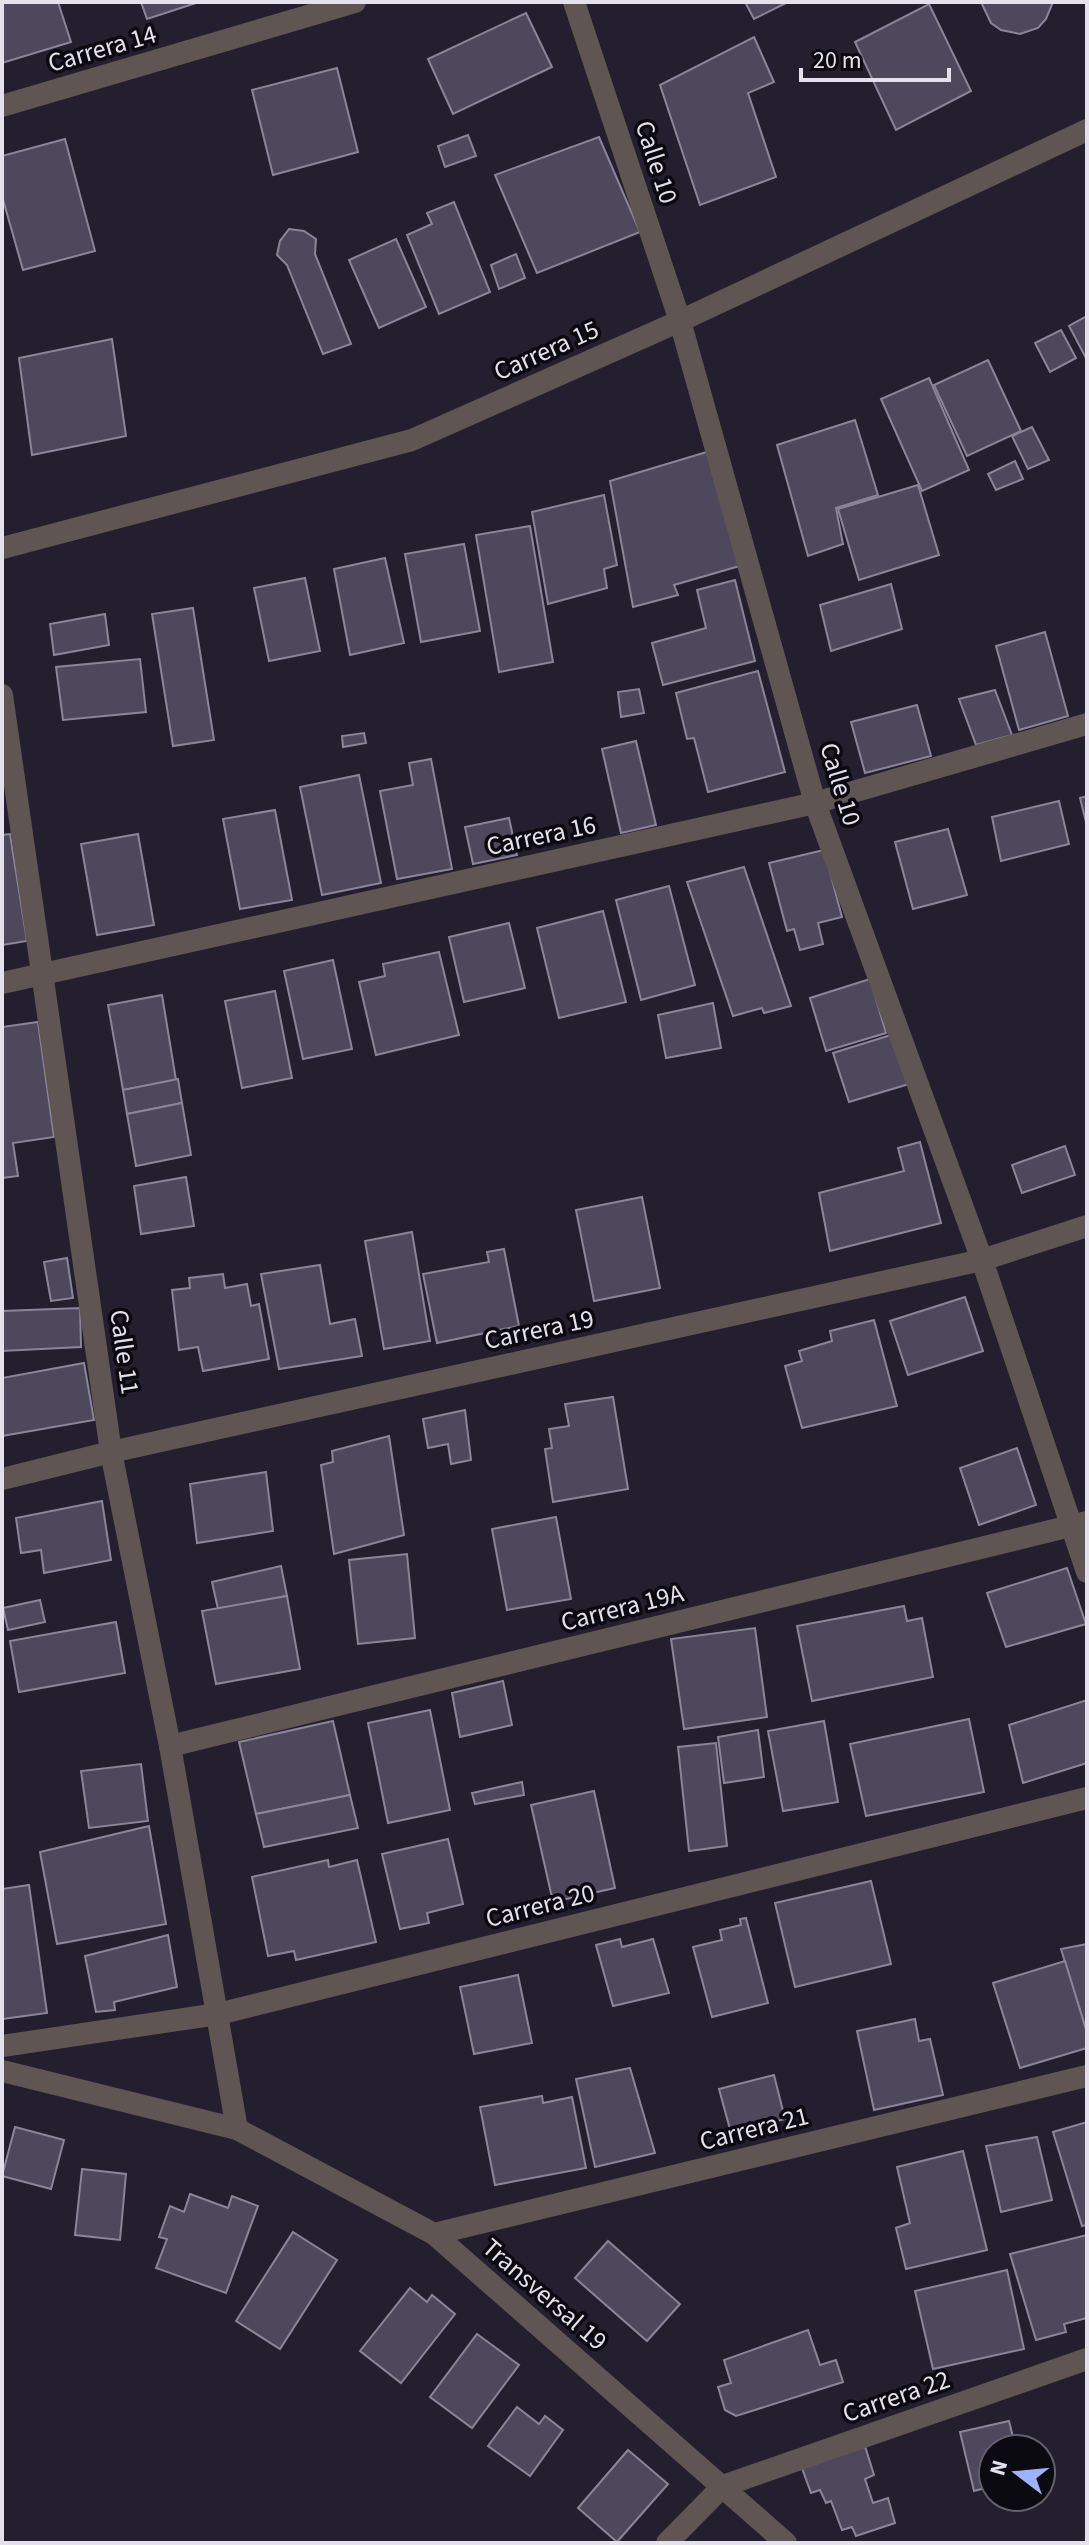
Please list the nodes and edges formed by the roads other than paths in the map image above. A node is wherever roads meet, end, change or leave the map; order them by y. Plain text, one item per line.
1 (355, 2) edge
2 (574, 2) edge
3 (2, 106) edge
4 (1087, 130) edge
5 (680, 321) junction
6 (2, 548) edge
7 (2, 695) edge
8 (1087, 724) edge
9 (815, 803) junction
10 (40, 975) junction
11 (2, 983) edge
12 (1087, 1226) edge
13 (982, 1260) junction
14 (111, 1452) junction
15 (2, 1479) edge
16 (1079, 1524) edge
17 (1087, 1572) edge
18 (170, 1746) junction
19 (1087, 1798) edge
20 (218, 2014) junction
21 (2, 2046) edge
22 (2, 2071) edge
23 (1087, 2076) edge
24 (237, 2129) junction
25 (434, 2234) junction
26 (1087, 2359) edge
27 (723, 2486) junction
28 (667, 2543) edge
29 (786, 2543) edge

1 - 3 street, Carrera 14
2 - 5 street, Calle 10
4 - 5 street, Carrera 15
5 - 6 street, Carrera 15
5 - 9 street, Calle 10
7 - 10 street, Calle 11
8 - 9 street, Carrera 16
9 - 10 street, Carrera 16
9 - 13 street, Calle 10
10 - 11 street, Carrera 16
10 - 14 street, Calle 11
12 - 13 street, Carrera 19
13 - 14 street, Carrera 19
13 - 16 street, Calle 10
14 - 15 street, Carrera 19
14 - 18 street, Calle 11
16 - 17 street, Calle 10
16 - 18 street, Carrera 19A
18 - 20 street, Calle 11
19 - 20 street, Carrera 20
20 - 21 street, Carrera 20
20 - 24 street
22 - 24 street, Transversal 19
23 - 25 street, Carrera 21
24 - 25 street, Transversal 19
25 - 27 street, Transversal 19
26 - 27 street, Carrera 22
27 - 28 street
27 - 29 street, Transversal 19

